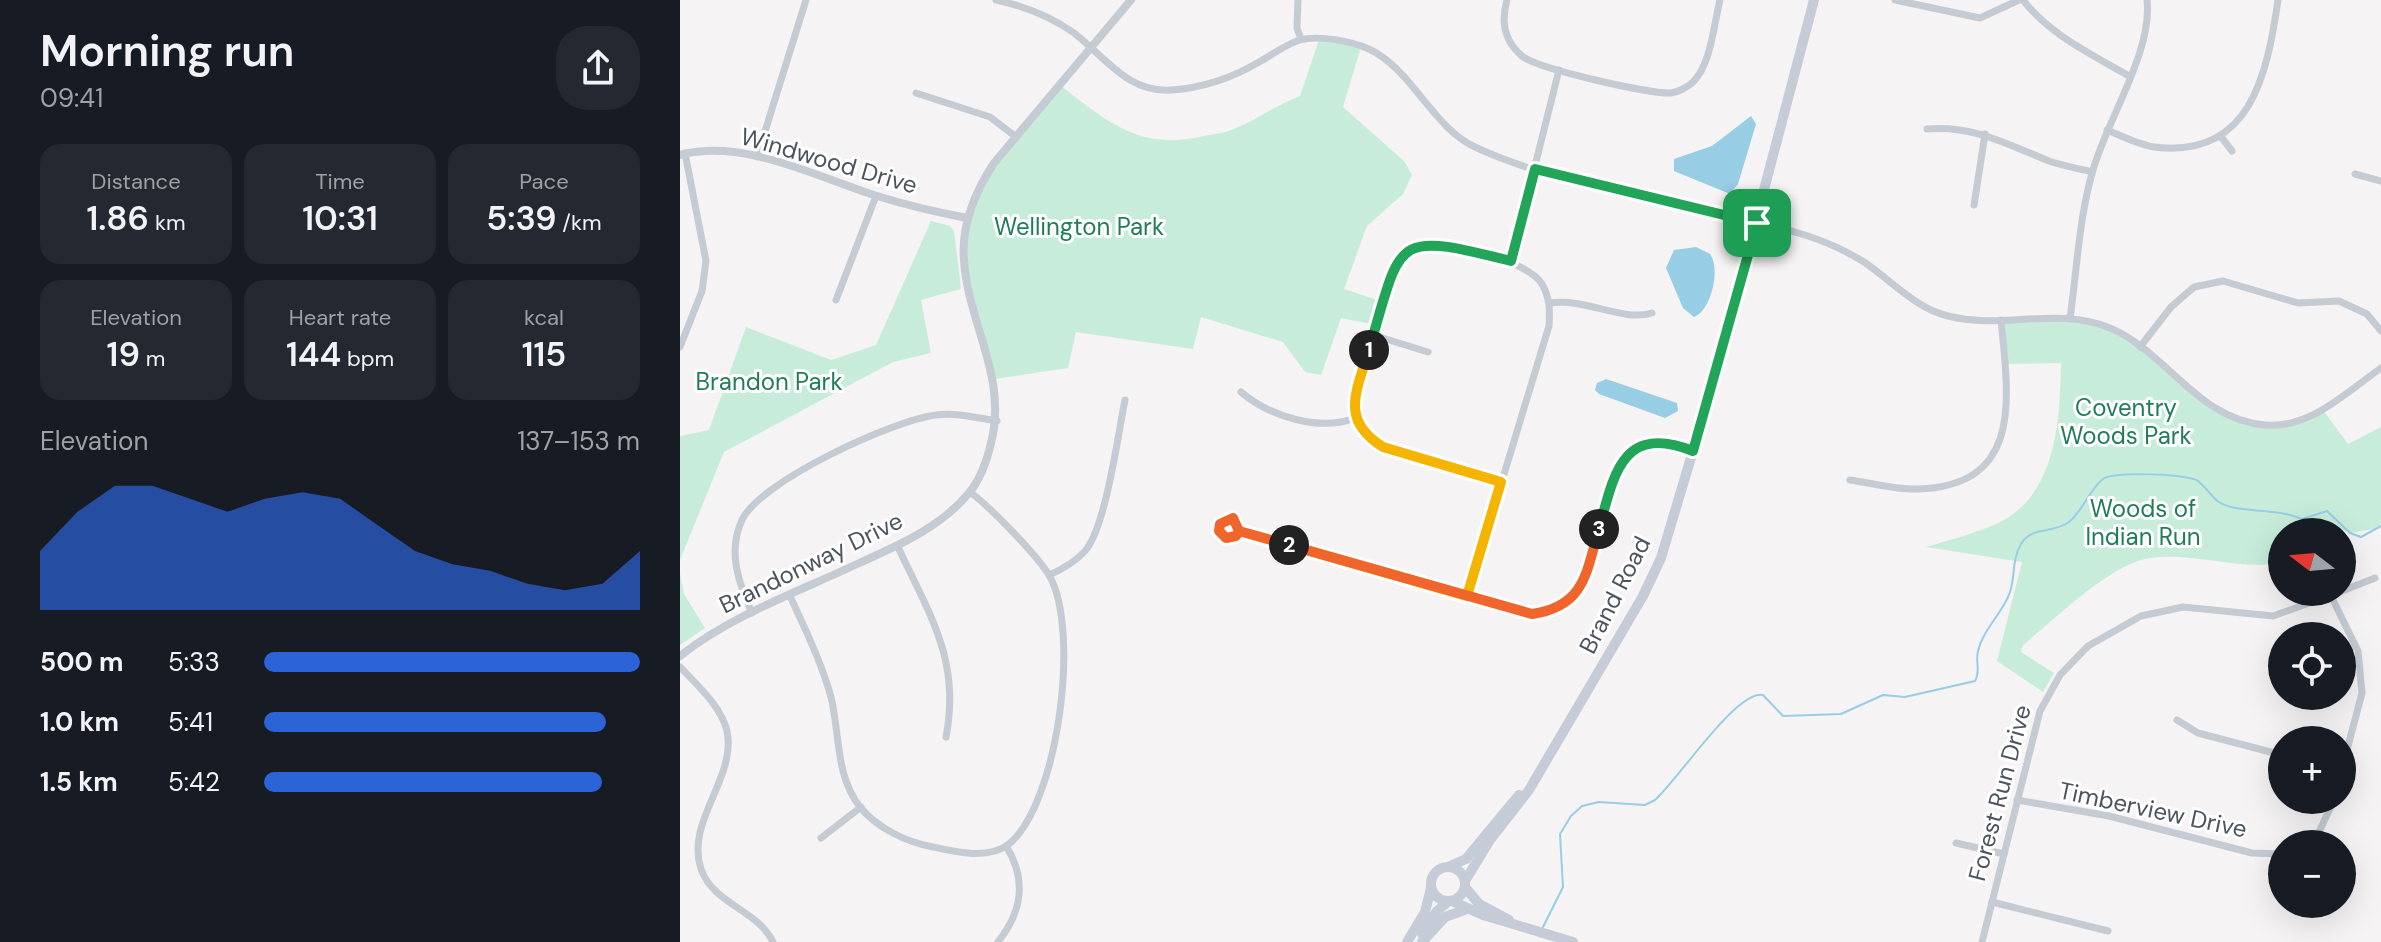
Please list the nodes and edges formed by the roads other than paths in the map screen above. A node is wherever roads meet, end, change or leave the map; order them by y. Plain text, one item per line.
1 (806, 0) edge
2 (996, 0) edge
3 (1131, 0) edge
4 (1298, 0) edge
5 (1507, 0) edge
6 (1720, 0) edge
7 (1814, 0) edge
8 (1895, 0) edge
9 (2021, 0) edge
10 (2147, 0) edge
11 (2278, 0) edge
12 (1301, 39) junction
13 (1093, 49) junction
14 (1559, 70) junction
15 (2129, 76) junction
16 (916, 93) dead end
17 (1927, 129) dead end
18 (2107, 130) junction
19 (1985, 134) junction
20 (1016, 137) junction
21 (2222, 138) junction
22 (2232, 151) dead end
23 (683, 154) edge
24 (757, 157) junction
25 (1535, 169) junction
26 (2092, 172) junction
27 (2355, 174) dead end
28 (2381, 181) edge
29 (876, 196) junction
30 (1974, 205) dead end
31 (967, 218) junction
32 (1757, 223) junction
33 (1511, 261) junction
34 (836, 300) dead end
35 (1550, 303) junction
36 (1652, 313) dead end
37 (2070, 318) junction
38 (2001, 320) junction
39 (2381, 331) edge
40 (1373, 335) junction
41 (680, 347) edge
42 (2140, 347) junction
43 (1428, 352) dead end
44 (2381, 368) edge
45 (1241, 392) dead end
46 (1125, 400) dead end
47 (1355, 418) junction
48 (997, 421) junction
49 (1693, 451) junction
50 (1850, 480) dead end
51 (1501, 482) junction
52 (970, 492) junction
53 (1239, 531) dead end
54 (898, 547) junction
55 (1049, 575) junction
56 (2375, 578) dead end
57 (2356, 586) edge
58 (790, 596) junction
59 (1467, 596) junction
60 (2302, 606) edge
61 (2336, 606) edge
62 (752, 613) junction
63 (680, 656) edge
64 (680, 667) edge
65 (2177, 720) dead end
66 (2353, 726) edge
67 (946, 737) dead end
68 (2268, 751) edge
69 (1535, 779) junction
70 (2017, 800) junction
71 (861, 807) junction
72 (821, 838) dead end
73 (1956, 843) dead end
74 (1006, 846) junction
75 (2004, 854) junction
76 (2268, 854) edge
77 (1448, 867) junction
78 (1465, 884) junction
79 (1431, 886) junction
80 (1450, 901) junction
81 (1992, 902) junction
82 (1467, 909) junction
83 (1510, 921) junction
84 (2108, 931) dead end
85 (773, 942) edge
86 (998, 942) edge
87 (1407, 942) edge
88 (1416, 942) edge
89 (1422, 942) edge
90 (1573, 942) edge
91 (1982, 942) edge

1 - 24 street
2 - 13 street
3 - 13 street, Brandonway Drive
4 - 12 street
5 - 14 street
6 - 14 street
7 - 32 main road, Brand Road
8 - 9 street
9 - 15 street
10 - 15 street
11 - 21 street
12 - 13 street
12 - 25 street
13 - 20 street, Brandonway Drive
14 - 25 street
15 - 18 street
16 - 20 street
17 - 19 street
18 - 21 street
18 - 26 street
19 - 26 street
19 - 30 street
20 - 31 street, Brandonway Drive
21 - 22 street
23 - 24 street, Windwood Drive
23 - 41 street
24 - 29 street, Windwood Drive
25 - 32 street
25 - 33 street
26 - 37 street
27 - 28 street
29 - 31 street, Windwood Drive
29 - 34 street
31 - 48 street, Brandonway Drive
32 - 38 street
32 - 49 main road, Brand Road
33 - 35 street
33 - 40 street
35 - 36 street
35 - 51 street
37 - 38 street
37 - 42 street
38 - 50 street
39 - 42 street
40 - 43 street
40 - 47 street
42 - 44 street
45 - 47 street
46 - 55 street
47 - 51 street
48 - 52 street, Brandonway Drive
48 - 62 street
49 - 59 street
49 - 69 main road, Brand Road
51 - 59 street
52 - 54 street, Brandonway Drive
52 - 55 street
53 - 59 street
54 - 58 street, Brandonway Drive
54 - 67 street
55 - 74 street
56 - 57 street, Forest Run Drive
58 - 62 street, Brandonway Drive
58 - 71 street
60 - 70 street, Forest Run Drive
61 - 66 street
62 - 63 street, Brandonway Drive
64 - 85 street
65 - 68 street
69 - 77 main road, Brand Road
69 - 78 main road, Brand Road
70 - 75 street, Forest Run Drive
70 - 76 street, Timberview Drive
71 - 72 street
71 - 74 street
73 - 75 street
74 - 86 street
75 - 81 street, Forest Run Drive
77 - 78 main road
77 - 79 main road
78 - 80 main road
78 - 83 main road
79 - 80 main road
79 - 87 main road
80 - 82 main road
80 - 88 main road
81 - 84 street
81 - 91 street, Forest Run Drive
82 - 83 main road
82 - 89 main road
83 - 90 main road

